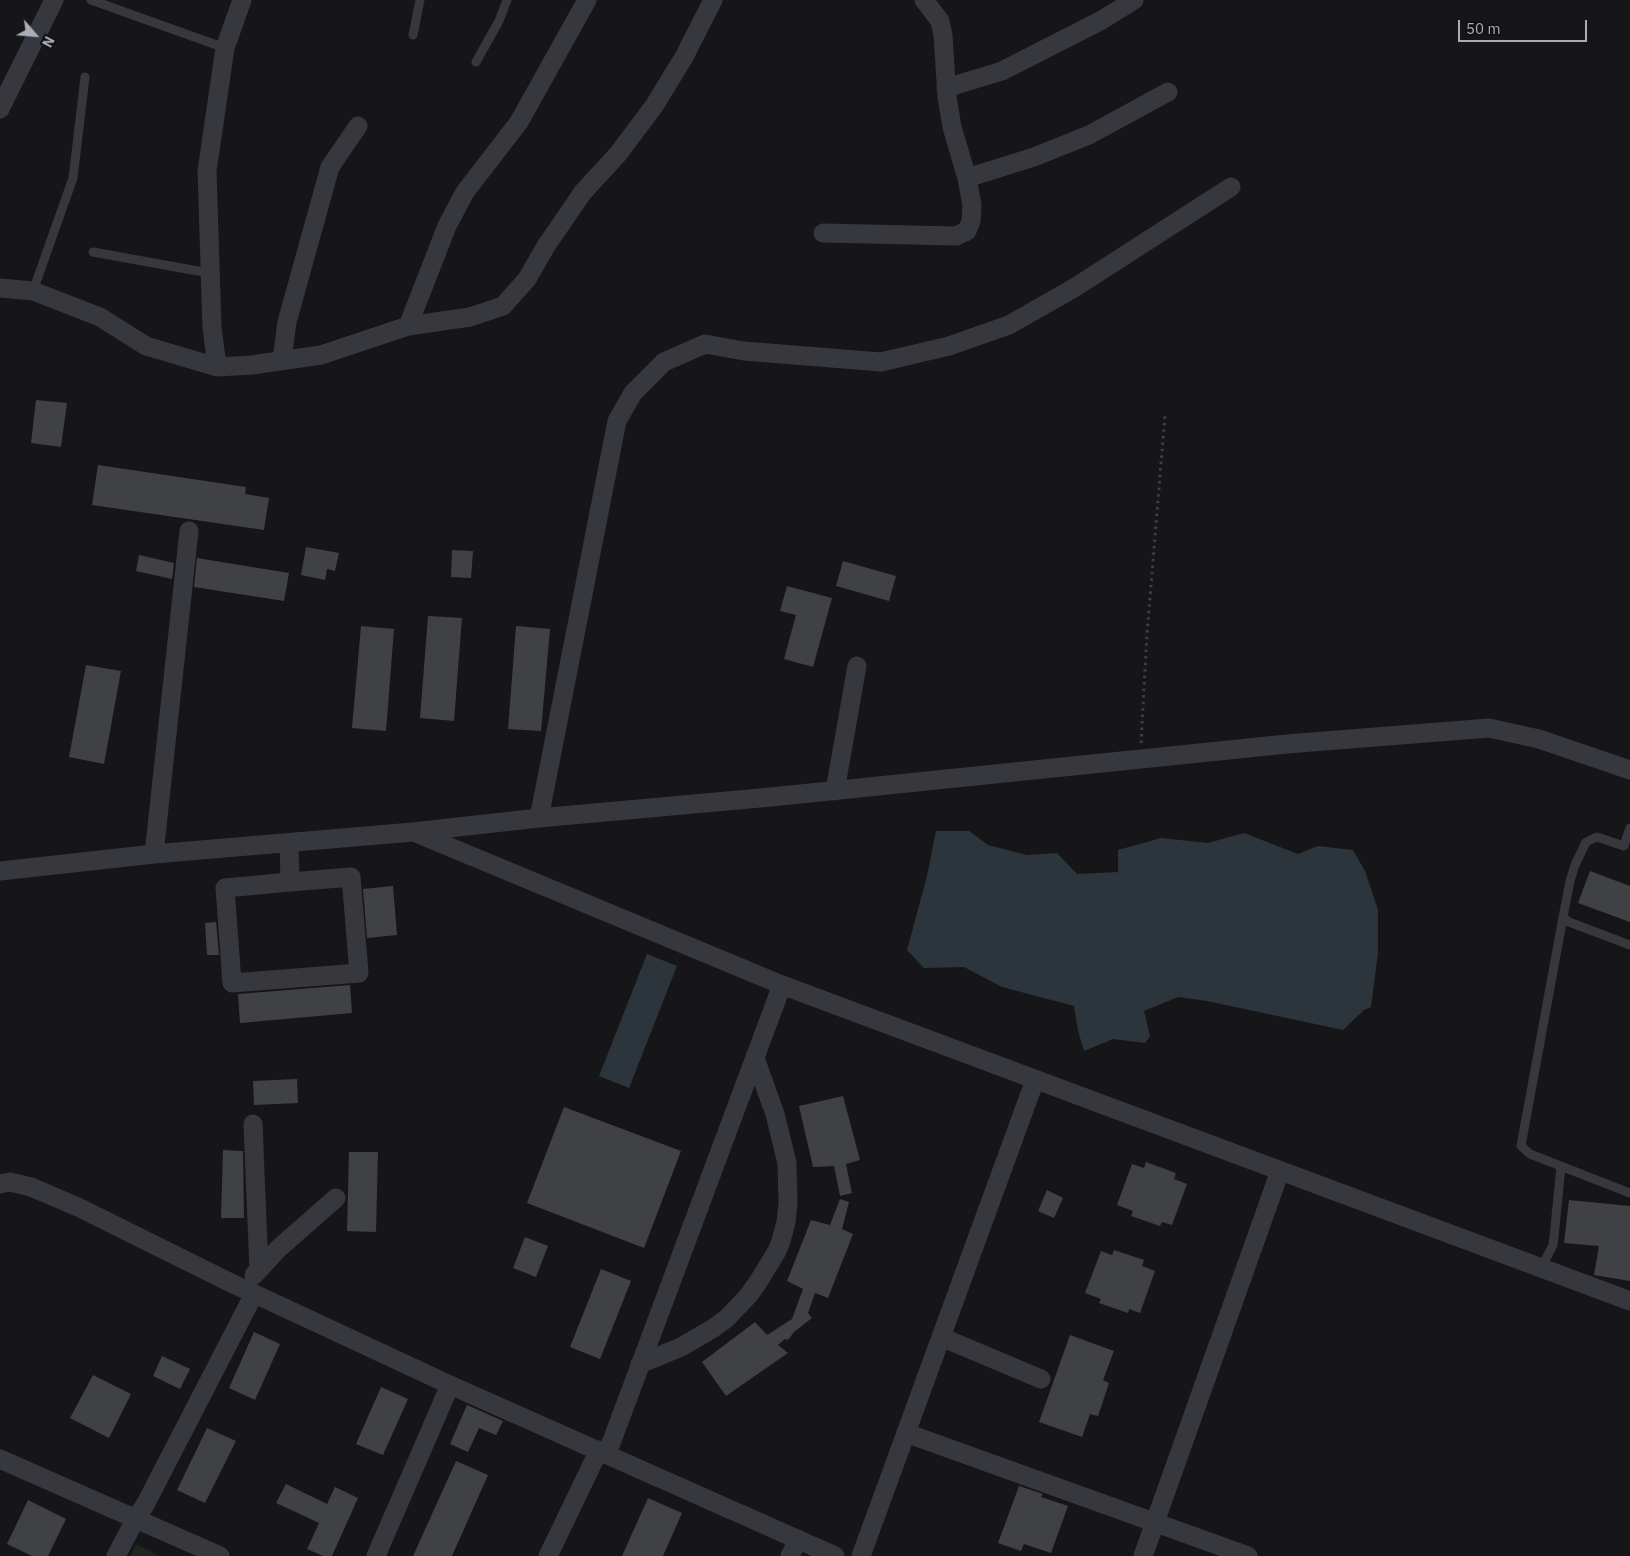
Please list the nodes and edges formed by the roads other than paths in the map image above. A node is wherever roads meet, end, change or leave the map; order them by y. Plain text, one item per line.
1 (54, 0) edge
2 (91, 0) edge
3 (242, 0) edge
4 (420, 0) edge
5 (507, 0) edge
6 (587, 0) edge
7 (713, 0) edge
8 (924, 0) edge
9 (1134, 0) edge
10 (413, 35) dead end
11 (225, 48) junction
12 (476, 62) dead end
13 (85, 77) dead end
14 (946, 88) junction
15 (1168, 92) dead end
16 (0, 109) edge
17 (358, 126) dead end
18 (967, 178) junction
19 (1231, 187) dead end
20 (823, 232) dead end
21 (93, 252) dead end
22 (209, 273) junction
23 (0, 288) edge
24 (33, 291) junction
25 (408, 326) junction
26 (282, 360) junction
27 (218, 367) junction
28 (189, 531) dead end
29 (857, 666) dead end
30 (1630, 770) edge
31 (835, 790) junction
32 (539, 818) junction
33 (1630, 828) edge
34 (413, 832) junction
35 (290, 843) junction
36 (1627, 847) edge
37 (154, 854) junction
38 (0, 871) edge
39 (290, 882) junction
40 (1563, 917) junction
41 (1630, 945) edge
42 (782, 985) junction
43 (755, 1058) junction
44 (1035, 1080) junction
45 (253, 1124) dead end
46 (1561, 1166) junction
47 (1280, 1171) junction
48 (0, 1184) edge
49 (1630, 1193) edge
50 (336, 1198) dead end
51 (1541, 1268) junction
52 (259, 1269) junction
53 (248, 1291) junction
54 (1630, 1301) edge
55 (941, 1337) junction
56 (640, 1364) junction
57 (1041, 1379) dead end
58 (450, 1385) junction
59 (906, 1433) junction
60 (603, 1452) junction
61 (0, 1459) edge
62 (136, 1518) junction
63 (1155, 1522) junction
64 (798, 1539) junction
65 (116, 1556) edge
66 (220, 1556) edge
67 (376, 1556) edge
68 (548, 1556) edge
69 (790, 1556) edge
70 (835, 1556) edge
71 (861, 1556) edge
72 (1143, 1556) edge
73 (1248, 1556) edge

1 - 16 street
2 - 11 lane
3 - 11 street
4 - 10 lane
5 - 12 lane
6 - 25 street
7 - 25 street
8 - 14 street
9 - 14 street
11 - 22 street
13 - 24 lane
14 - 18 street
15 - 18 street
17 - 26 street
18 - 20 street
19 - 32 street
21 - 22 lane
22 - 27 street
23 - 24 street
24 - 27 street
25 - 26 street
26 - 27 street
28 - 37 street
29 - 31 street
30 - 31 street
31 - 32 street
32 - 34 street
33 - 36 lane
34 - 35 street
34 - 42 street
35 - 37 street
35 - 39 street
36 - 40 lane
37 - 38 street
39 - 39 street
40 - 41 lane
40 - 46 lane
42 - 43 street
42 - 44 street
43 - 56 street
43 - 56 street
44 - 47 street
44 - 55 street
45 - 52 street
46 - 49 lane
46 - 51 lane
47 - 51 street
47 - 63 street
48 - 53 street
50 - 52 street
51 - 54 street
52 - 53 street
53 - 58 street
53 - 62 street
55 - 57 street
55 - 59 street
56 - 60 street
58 - 60 street
58 - 67 street
59 - 63 street
59 - 71 street
60 - 64 street
60 - 68 street
61 - 62 street
62 - 65 street
62 - 66 street
63 - 72 street
63 - 73 street
64 - 69 street
64 - 70 street

